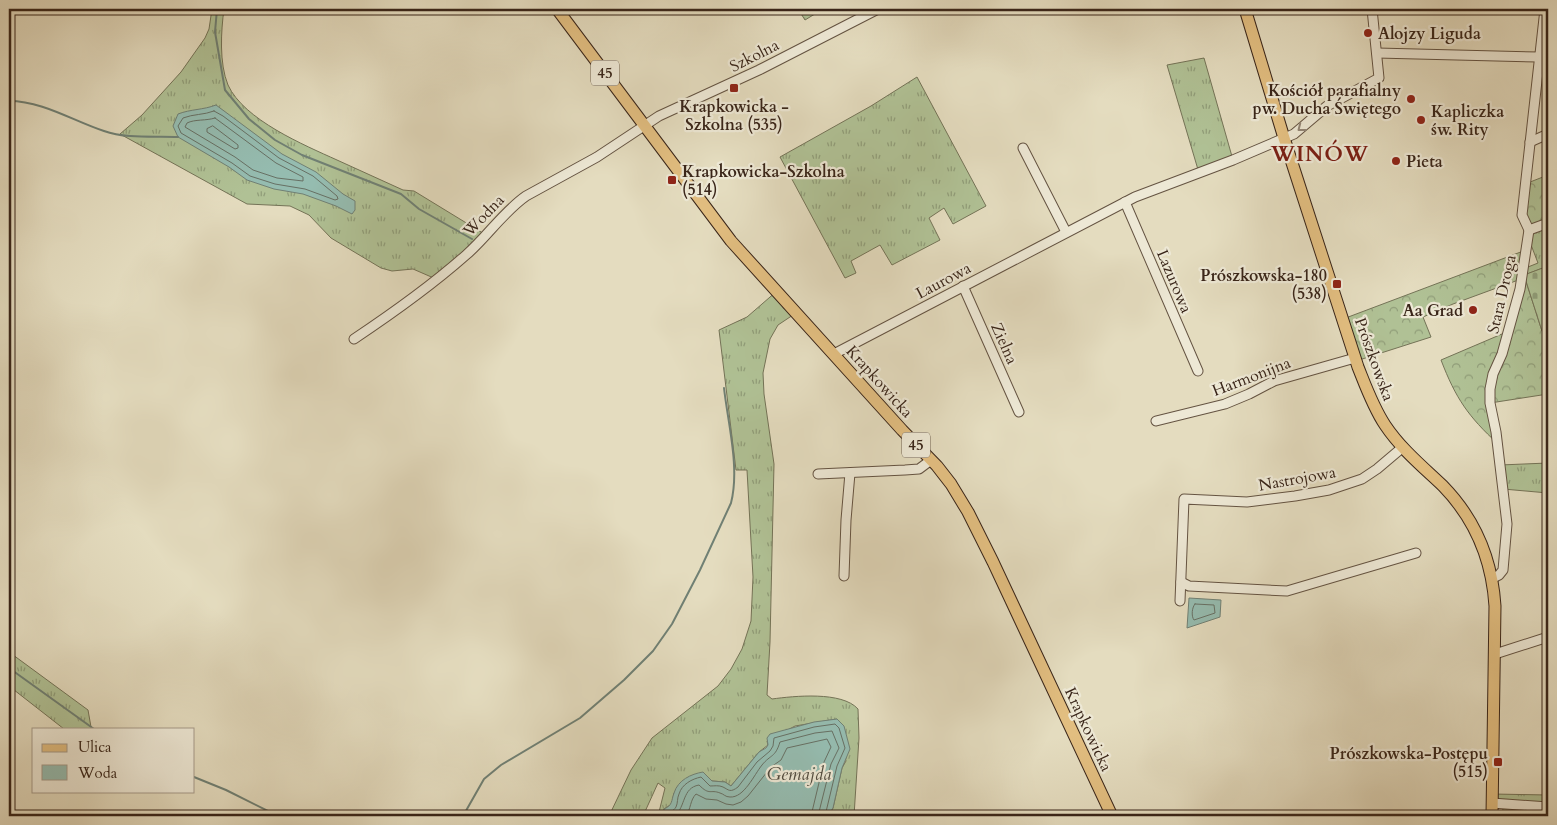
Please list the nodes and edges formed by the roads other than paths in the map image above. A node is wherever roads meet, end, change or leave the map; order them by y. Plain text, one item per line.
1 (557, 9) edge
2 (878, 9) edge
3 (1245, 9) edge
4 (1372, 9) edge
5 (1545, 9) edge
6 (1377, 53) junction
7 (1539, 57) junction
8 (643, 125) junction
9 (1548, 134) edge
10 (1284, 138) junction
11 (1530, 142) junction
12 (1023, 148) dead end
13 (1125, 202) junction
14 (1548, 223) edge
15 (1529, 230) junction
16 (1066, 232) junction
17 (963, 286) junction
18 (354, 339) dead end
19 (834, 354) junction
20 (1355, 358) junction
21 (1198, 372) dead end
22 (1019, 412) dead end
23 (1156, 421) dead end
24 (1403, 447) junction
25 (931, 460) junction
26 (850, 473) junction
27 (818, 474) dead end
28 (1416, 553) dead end
29 (844, 576) dead end
30 (1493, 578) junction
31 (1181, 582) junction
32 (1180, 601) dead end
33 (1548, 637) edge
34 (1495, 654) junction
35 (1492, 803) junction
36 (1548, 807) edge
37 (1112, 816) edge
38 (1492, 816) edge

1 - 8 main road, Krapkowicka / 45
2 - 8 street, Szkolna
3 - 10 main road, Prószkowska
4 - 6 street
5 - 7 street, Stara Droga
6 - 7 street
6 -> 10 street, Laurowa
7 - 11 street, Stara Droga
8 - 18 street, Wodna
8 - 19 main road, Krapkowicka / 45
9 - 11 street
10 - 13 street, Laurowa
10 - 20 main road, Prószkowska
11 - 15 street, Stara Droga
12 - 16 street
13 - 16 street, Laurowa
13 - 21 street, Lazurowa
14 - 15 street
15 - 30 street, Stara Droga
16 - 17 street, Laurowa
17 - 19 street, Laurowa
17 - 22 street, Zielna
19 - 25 main road, Krapkowicka / 45
20 - 23 street, Harmonijna
20 - 24 main road, Prószkowska
24 - 30 main road, Prószkowska
24 - 31 street, Nastrojowa
25 - 26 street
25 - 37 main road, Krapkowicka / 45
26 - 27 street
26 - 29 street
28 - 31 street
30 - 34 main road, Prószkowska
31 - 32 street
33 - 34 street
34 - 35 main road, Prószkowska
35 - 36 street
35 - 38 main road, Prószkowska

